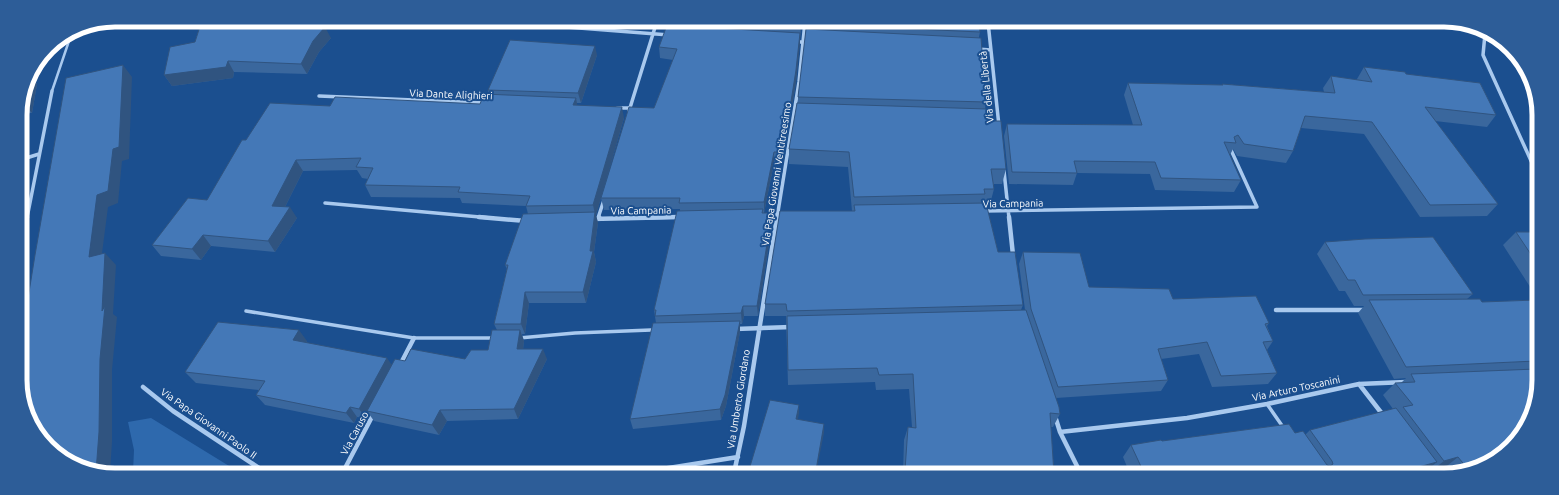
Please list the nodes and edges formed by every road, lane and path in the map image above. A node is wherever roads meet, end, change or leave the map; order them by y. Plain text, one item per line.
1 (565, 27) edge
2 (655, 27) edge
3 (804, 27) edge
4 (989, 27) edge
5 (652, 34) junction
6 (676, 35) edge
7 (1485, 38) edge
8 (69, 40) edge
9 (787, 41) edge
10 (803, 42) junction
11 (811, 42) edge
12 (976, 49) edge
13 (991, 50) junction
14 (52, 90) joint
15 (319, 96) dead end
16 (486, 103) edge
17 (614, 108) edge
18 (630, 108) junction
19 (794, 115) junction
20 (627, 116) edge
21 (801, 116) edge
22 (991, 121) edge
23 (999, 121) junction
24 (1000, 129) edge
25 (1231, 150) edge
26 (39, 154) junction
27 (27, 158) edge
28 (1532, 163) edge
29 (1003, 166) edge
30 (604, 197) edge
31 (325, 203) dead end
32 (976, 211) edge
33 (1008, 211) junction
34 (777, 215) junction
35 (793, 215) edge
36 (762, 216) edge
37 (27, 217) edge
38 (684, 217) edge
39 (583, 219) edge
40 (598, 219) junction
41 (531, 221) edge
42 (1013, 259) edge
43 (1276, 310) dead end
44 (1370, 310) edge
45 (246, 311) dead end
46 (798, 327) edge
47 (759, 328) junction
48 (728, 329) edge
49 (651, 330) joint
50 (659, 330) edge
51 (414, 338) junction
52 (500, 338) edge
53 (516, 338) edge
54 (395, 374) edge
55 (1412, 382) edge
56 (1359, 384) junction
57 (143, 387) dead end
58 (1267, 404) junction
59 (377, 409) edge
60 (1054, 410) edge
61 (1385, 418) edge
62 (1285, 430) edge
63 (1060, 432) junction
64 (738, 457) junction
65 (1418, 462) edge
66 (259, 468) edge
67 (345, 468) edge
68 (669, 468) edge
69 (735, 468) edge
70 (1078, 468) edge
71 (1422, 468) edge

1 - 5 street
2 - 5 street
3 - 10 street, Via Papa Giovanni Ventitreesimo
4 - 13 street, Via della Libertà
5 - 6 street
5 - 18 street
7 - 28 street
8 - 14 lane
9 - 10 street
10 - 11 street
10 - 19 street, Via Papa Giovanni Ventitreesimo
12 - 13 street
13 - 23 street, Via della Libertà
14 - 26 street
15 - 16 street, Via Dante Alighieri
17 - 18 street
18 - 20 street
19 - 21 street
19 - 34 street, Via Papa Giovanni Ventitreesimo
22 - 23 street
23 - 24 street, Via della Libertà
25 - 33 street, Via Campania
26 - 27 street
26 - 37 street
29 - 33 street
30 - 40 street
31 - 41 street
32 - 33 street, Via Campania
33 - 42 street
34 - 35 street
34 - 36 street
34 - 47 street, Via Papa Giovanni Ventitreesimo
38 - 40 street, Via Campania
39 - 40 street, Via Campania
43 - 44 street
45 - 51 lane
46 - 47 street
47 - 48 street
47 - 64 street, Via Umberto Giordano
49 - 50 street
49 - 53 lane
51 - 52 lane
51 - 54 street
55 - 56 street, Via Arturo Toscanini
56 - 58 street, Via Arturo Toscanini
56 - 61 street
57 - 66 street, Via Papa Giovanni Paolo II
58 - 62 lane
58 - 63 street, Via Arturo Toscanini
59 - 67 street, Via Caruso
60 - 63 street
63 - 70 street
64 - 68 street
64 - 69 street, Via Umberto Giordano
65 - 71 street

